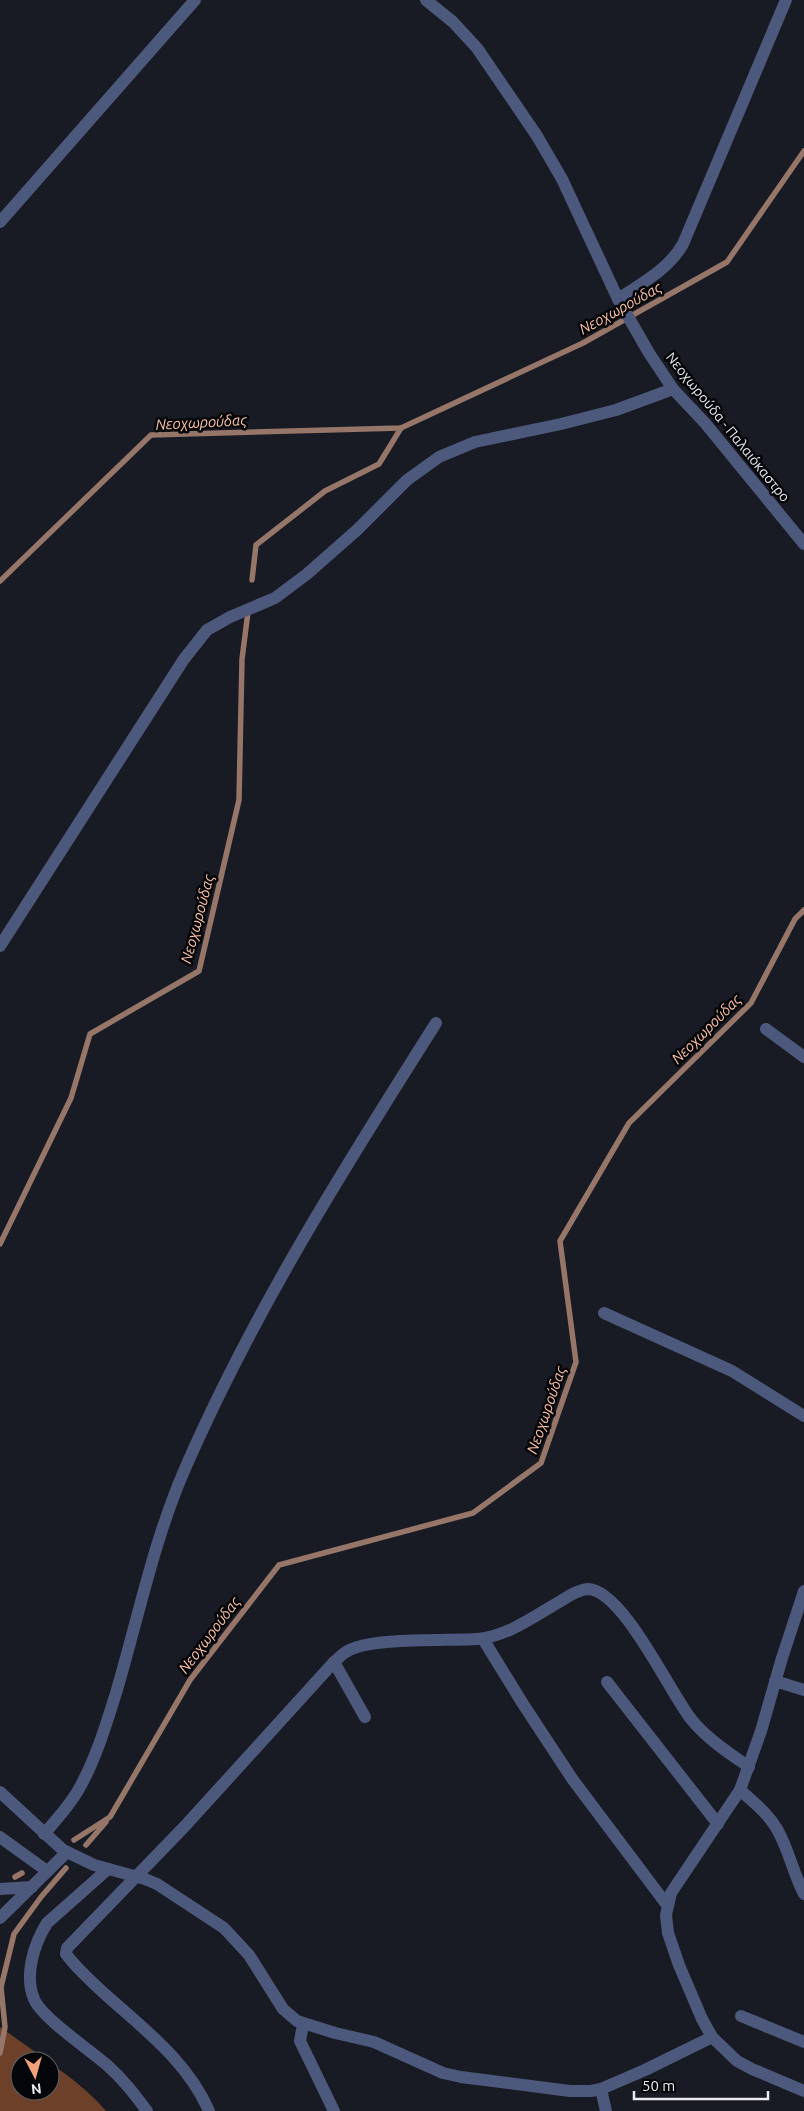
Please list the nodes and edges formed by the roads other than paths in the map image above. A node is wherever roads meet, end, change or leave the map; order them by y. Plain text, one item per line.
1 (195, 0) edge
2 (426, 0) edge
3 (786, 0) edge
4 (0, 222) edge
5 (618, 299) junction
6 (673, 389) junction
7 (804, 544) edge
8 (0, 946) edge
9 (436, 1023) dead end
10 (766, 1029) dead end
11 (804, 1057) edge
12 (604, 1313) dead end
13 (804, 1416) edge
14 (804, 1591) edge
15 (484, 1639) junction
16 (334, 1662) junction
17 (775, 1681) junction
18 (607, 1682) dead end
19 (804, 1690) edge
20 (365, 1718) dead end
21 (749, 1767) junction
22 (740, 1790) junction
23 (0, 1792) edge
24 (718, 1824) junction
25 (44, 1834) junction
26 (0, 1837) edge
27 (67, 1852) junction
28 (108, 1870) junction
29 (47, 1871) junction
30 (137, 1876) junction
31 (32, 1887) junction
32 (0, 1889) edge
33 (804, 1894) edge
34 (667, 1905) junction
35 (0, 1918) edge
36 (741, 2016) dead end
37 (305, 2025) junction
38 (712, 2037) junction
39 (804, 2042) edge
40 (803, 2086) edge
41 (601, 2089) junction
42 (147, 2111) edge
43 (209, 2111) edge
44 (334, 2111) edge
45 (606, 2111) edge

1 - 4 street
2 - 5 street, Νεοχωρούδα - Παλαιόκαστρο
3 - 5 street
5 - 6 street, Νεοχωρούδα - Παλαιόκαστρο
6 - 7 street, Νεοχωρούδα - Παλαιόκαστρο
6 - 8 street
9 - 25 street
10 - 11 street
12 - 13 street
14 - 17 street
15 - 16 street
15 - 21 street
15 - 34 street
16 - 20 street
16 - 30 street
17 - 19 street
17 - 21 street
18 - 24 street
21 - 22 street
22 - 24 street
22 - 33 street
23 - 25 street
24 - 34 street
25 - 27 street
26 - 29 street
27 - 28 street
27 - 29 street
28 - 30 street
28 - 42 street
29 - 31 street
30 - 37 street
30 - 43 street
31 - 32 street
31 - 35 street
34 - 38 street
36 - 39 street
37 - 41 street
37 - 44 street
38 - 40 street
38 - 41 street
41 - 45 street

